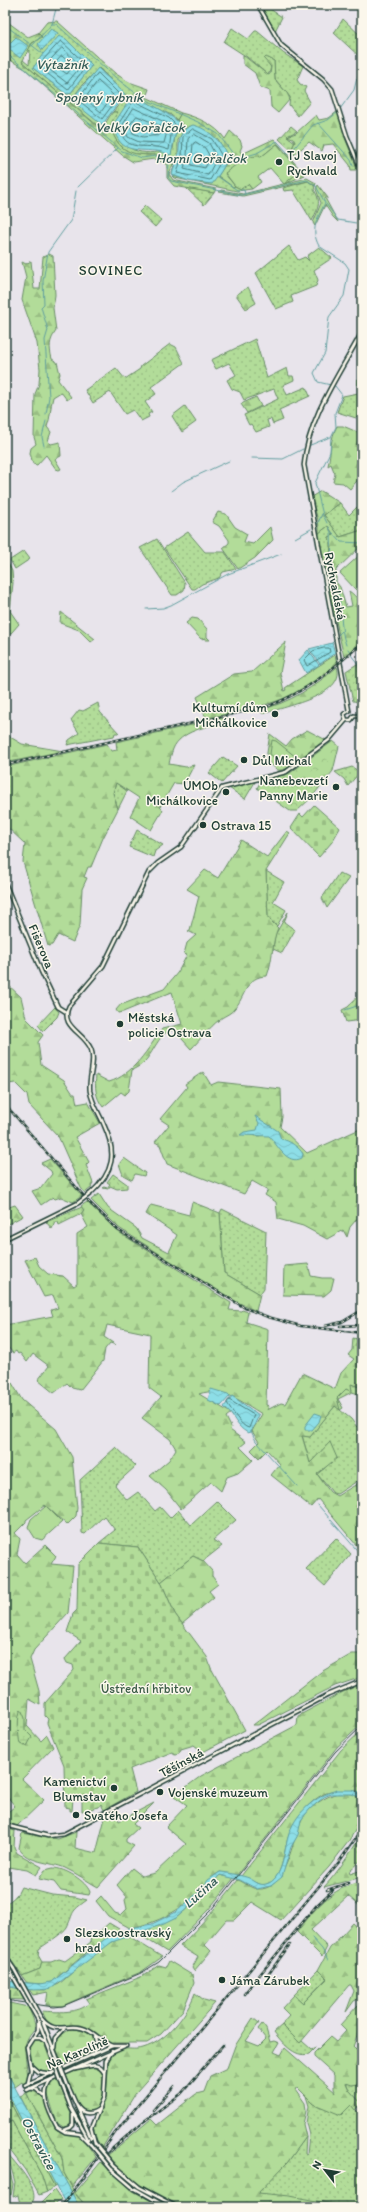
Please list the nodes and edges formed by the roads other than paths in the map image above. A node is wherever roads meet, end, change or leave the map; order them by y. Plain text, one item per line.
1 (258, 5) edge
2 (362, 172) edge
3 (362, 332) edge
4 (349, 711) junction
5 (354, 716) junction
6 (362, 716) edge
7 (346, 720) junction
8 (5, 883) edge
9 (66, 1012) junction
10 (5, 1239) edge
11 (362, 1681) edge
12 (5, 1825) edge
13 (5, 1956) edge
14 (5, 1964) edge
15 (40, 2019) junction
16 (65, 2028) junction
17 (95, 2037) junction
18 (32, 2038) junction
19 (48, 2044) junction
20 (112, 2046) junction
21 (112, 2051) junction
22 (56, 2055) junction
23 (92, 2056) junction
24 (30, 2065) junction
25 (75, 2069) junction
26 (52, 2074) junction
27 (105, 2074) junction
28 (52, 2079) junction
29 (28, 2083) junction
30 (25, 2085) dead end
31 (30, 2088) junction
32 (27, 2090) dead end
33 (45, 2096) junction
34 (72, 2097) junction
35 (101, 2106) junction
36 (71, 2108) junction
37 (62, 2130) junction
38 (94, 2142) junction
39 (91, 2144) junction
40 (167, 2207) edge
41 (177, 2207) edge

1 - 2 street
3 - 4 street, Rychvaldská
4 - 5 street
4 - 7 street
5 - 6 street
5 - 7 street
7 - 9 street
8 - 9 street, Fišerova
9 - 10 street, Fišerova, bridge
11 - 12 street, Těšínská
13 - 15 street, bridge
14 - 15 street, bridge
15 - 16 street
15 - 18 street
15 - 19 street
15 - 22 street
16 - 17 street
16 - 22 street
17 - 20 street
17 - 23 street
18 - 19 street
18 - 24 street
19 - 36 street, bridge
20 - 21 street, Na Karolíně
20 - 23 street, Na Karolíně
21 - 25 street, Na Karolíně
21 - 27 street
22 - 34 street, bridge
23 - 26 street, Na Karolíně
24 - 26 street
24 - 29 street
25 - 27 street
25 - 28 street, Na Karolíně
26 - 29 street, Na Karolíně
27 - 35 street
28 - 31 street, Na Karolíně
28 - 33 street
29 - 30 street, Na Karolíně
31 - 32 street, Na Karolíně
31 - 33 street
33 - 37 street
34 - 35 street
34 - 38 street
35 - 38 street
36 - 37 street
36 - 39 street
37 - 39 street
38 - 41 street, bridge
39 - 40 street, bridge

